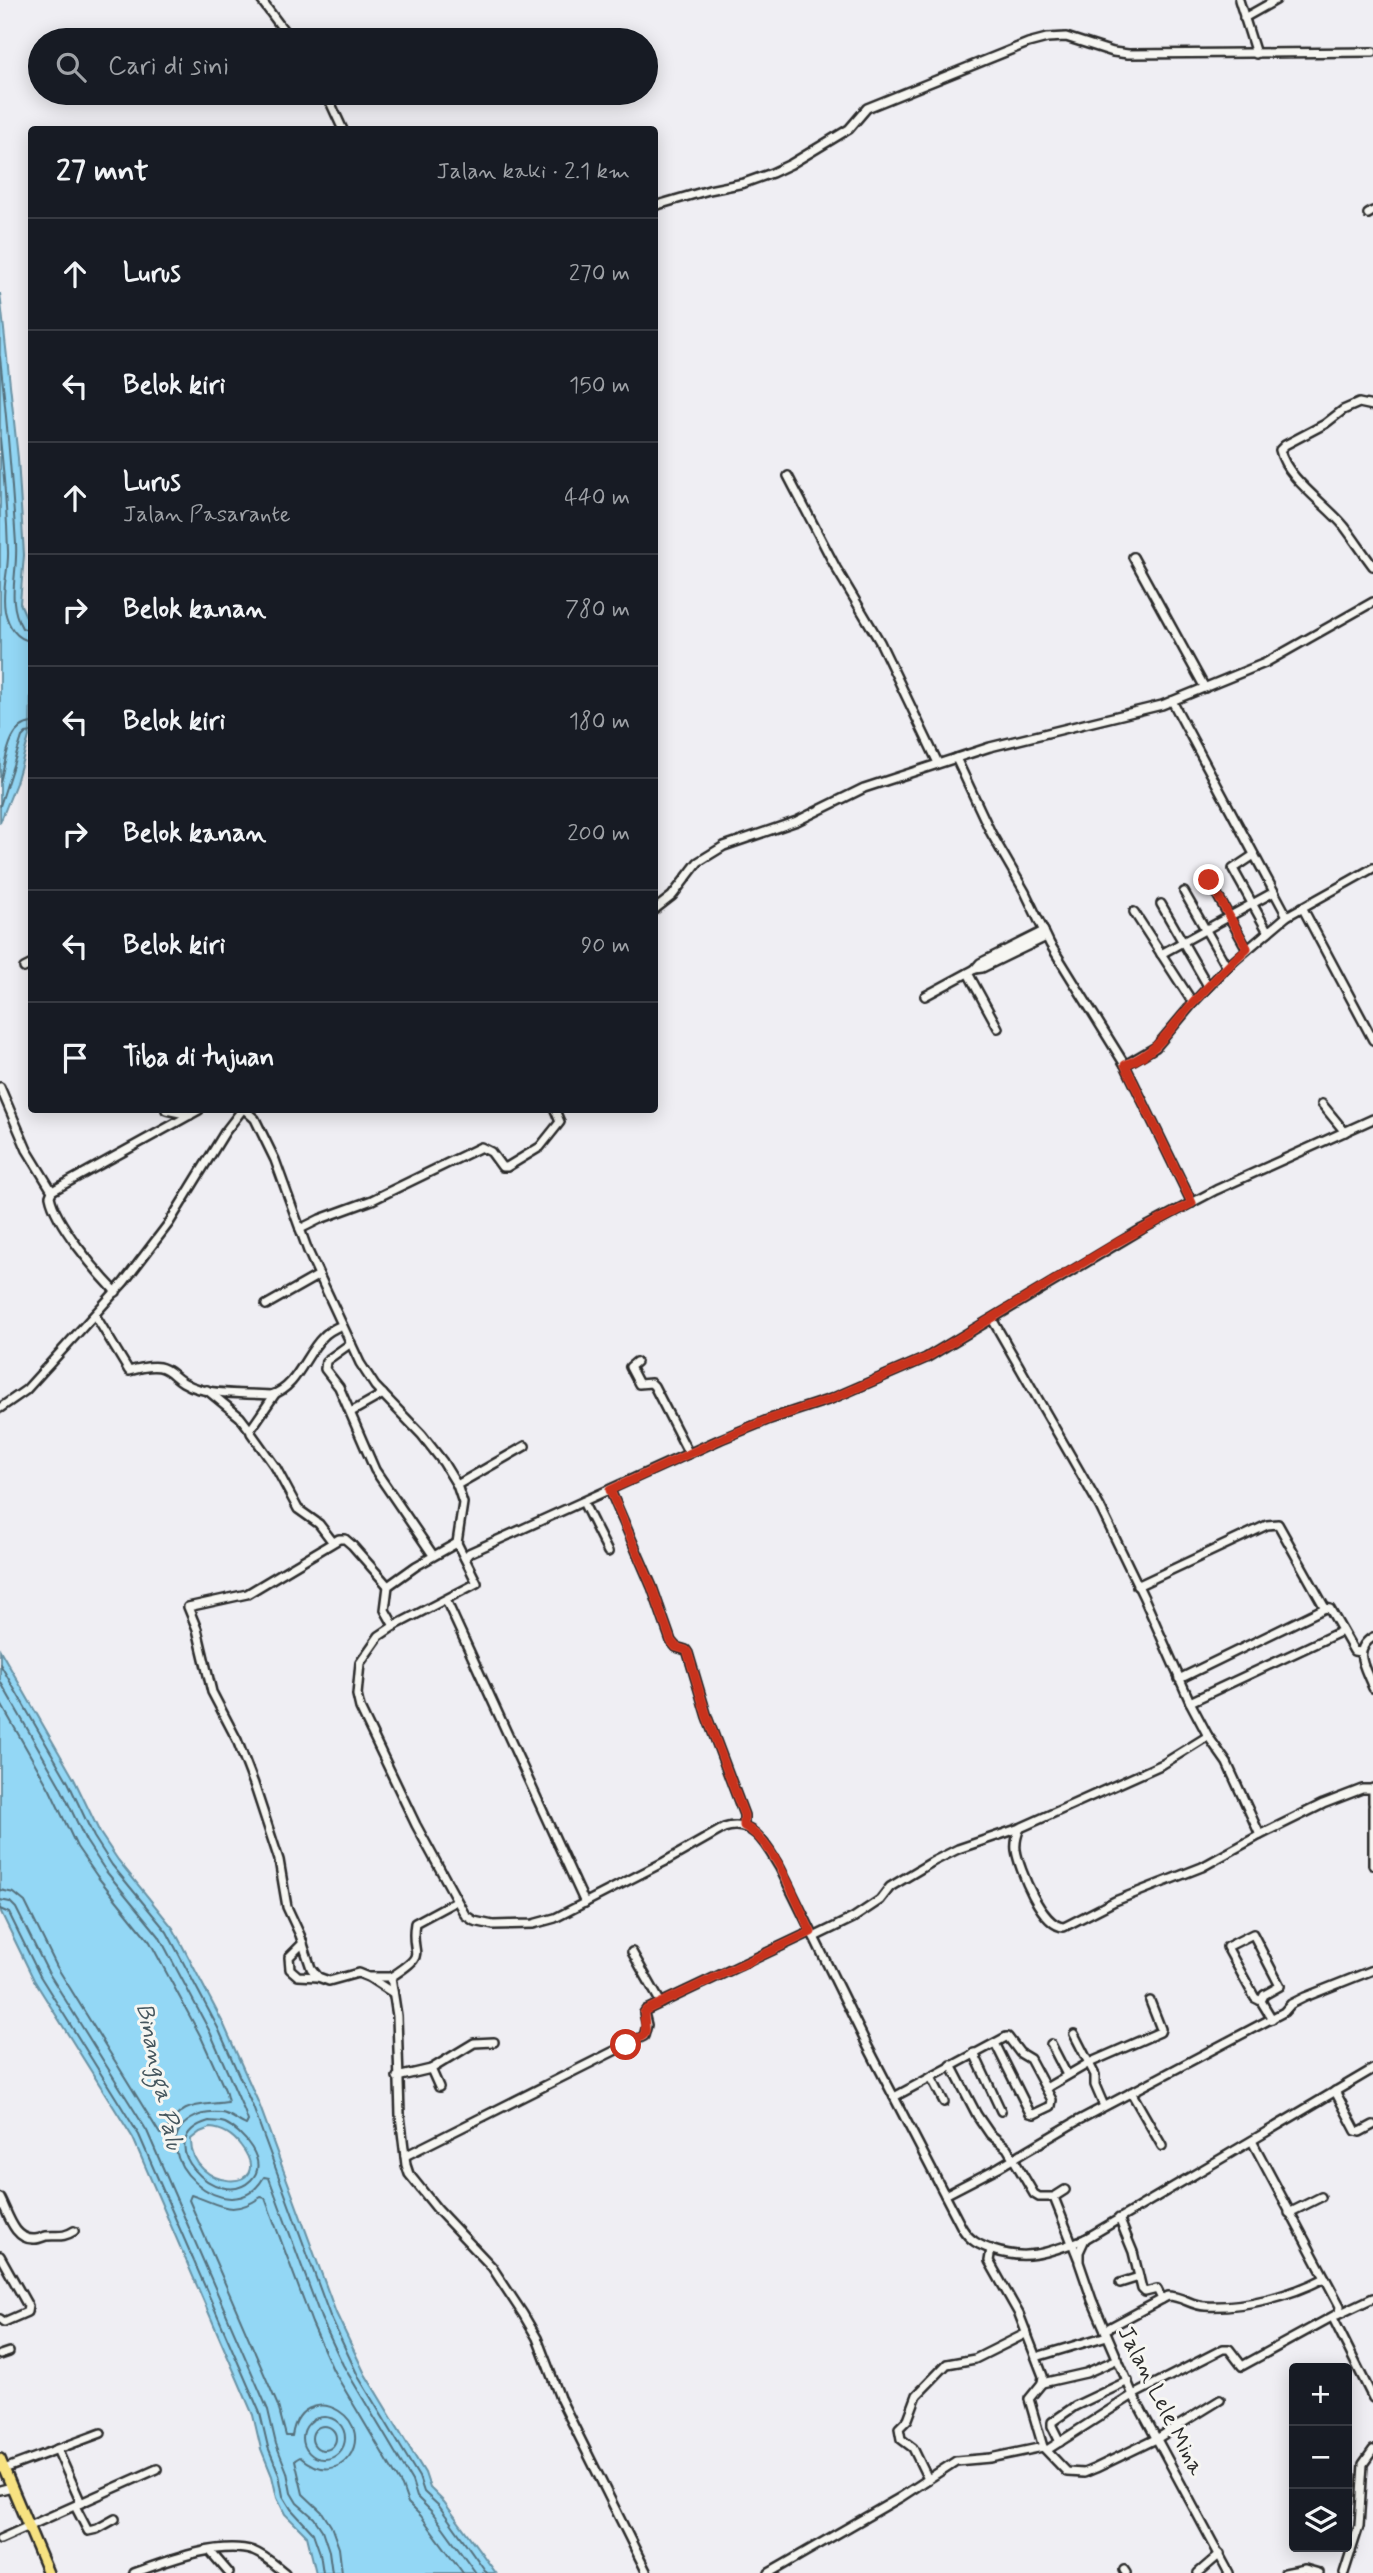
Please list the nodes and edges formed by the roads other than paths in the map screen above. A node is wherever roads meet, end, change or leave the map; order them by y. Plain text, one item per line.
1 (261, 0) edge
2 (1238, 0) edge
3 (1276, 0) edge
4 (1244, 18) junction
5 (282, 28) edge
6 (1373, 52) edge
7 (1256, 54) junction
8 (332, 105) edge
9 (341, 126) edge
10 (658, 205) edge
11 (1373, 406) edge
12 (788, 476) dead end
13 (1133, 557) dead end
14 (1373, 566) edge
15 (1373, 601) edge
16 (1205, 688) junction
17 (1172, 701) junction
18 (956, 758) junction
19 (938, 764) junction
20 (1254, 855) junction
21 (1373, 868) edge
22 (1209, 880) dead end
23 (1184, 892) dead end
24 (1274, 892) junction
25 (1161, 904) dead end
26 (1252, 904) junction
27 (658, 907) edge
28 (1302, 907) junction
29 (1134, 912) dead end
30 (1229, 916) junction
31 (1287, 916) junction
32 (1205, 930) junction
33 (1268, 932) junction
34 (1045, 934) junction
35 (1183, 942) junction
36 (1247, 948) junction
37 (1161, 954) junction
38 (1227, 967) junction
39 (972, 971) junction
40 (1208, 986) junction
41 (925, 996) dead end
42 (1193, 1003) junction
43 (998, 1028) dead end
44 (1373, 1040) edge
45 (1125, 1065) junction
46 (0, 1087) edge
47 (1322, 1104) dead end
48 (180, 1113) edge
49 (194, 1113) edge
50 (241, 1113) edge
51 (248, 1113) edge
52 (556, 1113) edge
53 (190, 1115) junction
54 (1373, 1119) edge
55 (1345, 1132) junction
56 (52, 1191) junction
57 (1192, 1203) junction
58 (300, 1229) junction
59 (319, 1275) junction
60 (116, 1292) junction
61 (266, 1305) dead end
62 (95, 1315) junction
63 (992, 1319) junction
64 (342, 1325) junction
65 (351, 1343) junction
66 (636, 1362) dead end
67 (207, 1390) junction
68 (276, 1394) junction
69 (383, 1394) junction
70 (0, 1408) edge
71 (351, 1412) junction
72 (250, 1430) junction
73 (526, 1446) dead end
74 (688, 1454) junction
75 (457, 1485) junction
76 (610, 1490) junction
77 (583, 1502) junction
78 (332, 1541) junction
79 (457, 1543) junction
80 (608, 1552) dead end
81 (433, 1555) junction
82 (465, 1558) junction
83 (388, 1586) junction
84 (1137, 1586) junction
85 (446, 1600) junction
86 (1325, 1608) junction
87 (394, 1626) junction
88 (1342, 1630) junction
89 (1373, 1637) edge
90 (1360, 1652) junction
91 (1179, 1679) junction
92 (1373, 1688) edge
93 (1190, 1702) junction
94 (1208, 1736) junction
95 (1373, 1789) edge
96 (1373, 1805) edge
97 (744, 1826) junction
98 (1020, 1828) junction
99 (1259, 1835) junction
100 (1373, 1865) edge
101 (456, 1901) junction
102 (585, 1903) junction
103 (812, 1934) junction
104 (303, 1943) junction
105 (632, 1952) dead end
106 (1373, 1970) edge
107 (368, 1976) junction
108 (318, 1977) junction
109 (391, 1977) junction
110 (393, 1993) junction
111 (1150, 2001) dead end
112 (1261, 2001) junction
113 (661, 2003) junction
114 (1272, 2019) junction
115 (1074, 2034) dead end
116 (494, 2042) dead end
117 (995, 2043) junction
118 (1051, 2044) dead end
119 (974, 2053) junction
120 (1089, 2063) junction
121 (951, 2065) junction
122 (431, 2069) junction
123 (1373, 2069) edge
124 (1067, 2075) junction
125 (397, 2077) junction
126 (930, 2077) junction
127 (439, 2087) dead end
128 (1046, 2088) junction
129 (1335, 2091) junction
130 (1132, 2092) junction
131 (894, 2097) junction
132 (944, 2102) dead end
133 (1104, 2106) junction
134 (1002, 2111) dead end
135 (1373, 2125) edge
136 (1252, 2141) junction
137 (1162, 2146) dead end
138 (405, 2156) junction
139 (1014, 2158) junction
140 (1065, 2190) dead end
141 (944, 2195) junction
142 (1054, 2197) junction
143 (1321, 2197) dead end
144 (0, 2198) edge
145 (1289, 2213) junction
146 (1119, 2218) junction
147 (74, 2231) dead end
148 (1085, 2239) junction
149 (1072, 2244) junction
150 (991, 2249) junction
151 (0, 2256) edge
152 (1079, 2262) junction
153 (1139, 2277) junction
154 (1325, 2278) junction
155 (1120, 2283) dead end
156 (1373, 2298) edge
157 (1162, 2299) junction
158 (1335, 2316) junction
159 (0, 2319) edge
160 (1027, 2333) junction
161 (1106, 2333) junction
162 (9, 2352) dead end
163 (0, 2355) edge
164 (1036, 2357) junction
165 (1118, 2359) junction
166 (1128, 2381) junction
167 (1042, 2383) junction
168 (1133, 2395) junction
169 (1373, 2398) edge
170 (1220, 2400) dead end
171 (101, 2433) dead end
172 (1158, 2438) junction
173 (1060, 2442) junction
174 (57, 2449) junction
175 (1045, 2449) junction
176 (1373, 2450) edge
177 (0, 2459) edge
178 (4, 2469) junction
179 (157, 2469) dead end
180 (928, 2479) junction
181 (12, 2487) junction
182 (0, 2490) edge
183 (78, 2505) junction
184 (115, 2519) dead end
185 (29, 2526) junction
186 (0, 2539) edge
187 (210, 2551) junction
188 (1220, 2554) junction
189 (44, 2571) edge
190 (134, 2573) edge
191 (229, 2573) edge
192 (285, 2573) edge
193 (647, 2573) edge
194 (769, 2573) edge
195 (1198, 2573) edge
196 (1229, 2573) edge
197 (1284, 2573) edge
198 (1319, 2573) edge
199 (1344, 2573) edge

1 - 5 street
2 - 4 street
3 - 4 street
4 - 7 street
6 - 7 street
7 - 10 street
8 - 9 street
11 - 14 street
12 - 19 street
13 - 16 street
15 - 16 street
16 - 17 street
17 - 18 street
17 - 20 street
18 - 19 street
18 - 34 street
19 - 27 street
20 - 24 street
20 - 26 street
21 - 28 street
22 - 30 street
23 - 32 street
24 - 26 street
24 - 31 street
25 - 35 street
26 - 30 street
26 - 33 street
28 - 31 street
28 - 44 street
29 - 37 street
30 - 32 street
30 - 36 street
31 - 33 street
32 - 35 street
32 - 38 street
33 - 36 street
34 - 39 street
34 - 45 street
35 - 37 street
35 - 40 street
36 - 38 street
37 - 42 street
38 - 40 street
39 - 41 street
39 - 43 street
40 - 42 street
42 - 45 street
45 - 57 street
46 - 56 street
47 - 55 street
48 - 53 street
49 - 53 street
50 - 60 street
51 - 58 street
52 - 58 street
53 - 56 street
54 - 55 street
55 - 57 street
56 - 60 street
57 - 63 street
58 - 59 street
59 - 61 street
59 - 64 street
60 - 62 street
62 - 67 street
62 - 70 street
63 - 74 street
63 - 84 street
64 - 65 street
64 - 68 street
65 - 69 street
65 - 71 street
66 - 74 street
67 - 68 street
67 - 72 street
68 - 72 street
69 - 71 street
69 - 75 street
71 - 81 street
72 - 78 street
73 - 75 street
74 - 76 street
75 - 79 street
76 - 77 street
76 - 97 street
77 - 80 street
77 - 82 street
78 - 83 street
78 - 104 street
79 - 81 street
79 - 82 street
81 - 83 street
82 - 85 street
83 - 87 street
84 - 86 street
84 - 91 street
85 - 87 street
85 - 102 street
86 - 88 street
86 - 91 street
87 - 101 street
88 - 90 street
88 - 93 street
89 - 90 street
90 - 92 street
91 - 93 street
93 - 94 street
94 - 98 street
94 - 99 street
95 - 96 street
95 - 99 street
96 - 100 street
97 - 102 street
97 - 103 street
98 - 99 street
98 - 103 street
101 - 102 street
101 - 109 street
103 - 113 street
103 - 131 street
104 - 108 street
104 - 108 street
105 - 113 street
106 - 114 street
107 - 108 street
107 - 109 street
107 - 110 street
109 - 110 street
110 - 125 street
111 - 120 street
112 - 112 street
112 - 114 street
113 - 138 street
114 - 130 street
115 - 120 street
116 - 122 street
117 - 119 street
117 - 128 street
117 - 128 street
118 - 124 street
119 - 121 street
119 - 134 street
120 - 124 street
120 - 133 street
121 - 126 street
121 - 139 street
122 - 125 street
122 - 127 street
123 - 129 street
124 - 128 street
125 - 138 street
126 - 131 street
126 - 132 street
129 - 135 street
129 - 136 street
130 - 133 street
130 - 137 street
131 - 141 street
133 - 139 street
136 - 145 street
136 - 146 street
138 - 193 street
139 - 141 street
139 - 142 street
140 - 142 street
141 - 150 street
142 - 149 street, Jalan Lele Mina
143 - 145 street
144 - 147 street
145 - 154 street
146 - 148 street
146 - 153 street
148 - 149 street
148 - 152 street
149 - 150 street
149 - 152 street, Jalan Lele Mina
150 - 160 street
151 - 159 street
152 - 161 street, Jalan Lele Mina
153 - 155 street
153 - 157 street
154 - 157 street
154 - 158 street
156 - 158 street
157 - 161 street
158 - 168 street
158 - 169 street
160 - 164 street
160 - 180 street
161 - 164 street
161 - 165 street, Jalan Lele Mina
162 - 163 street
164 - 167 street
165 - 166 street, Jalan Lele Mina
165 - 167 street
166 - 168 street, Jalan Lele Mina
166 - 173 street
167 - 175 street
168 - 172 street, Jalan Lele Mina
168 - 173 street
170 - 172 street
171 - 174 street
172 - 175 street
172 - 188 street, Jalan Lele Mina
173 - 175 street
174 - 178 street
174 - 183 street
175 - 180 street
176 - 199 street
177 - 178 main road
178 - 181 main road
179 - 183 street
180 - 194 street
181 - 182 street
181 - 185 main road
183 - 184 street
183 - 185 street
185 - 186 street
185 - 189 main road
187 - 190 street
187 - 191 street
187 - 192 street
188 - 195 street
188 - 196 street, Jalan Lele Mina
197 - 198 street

